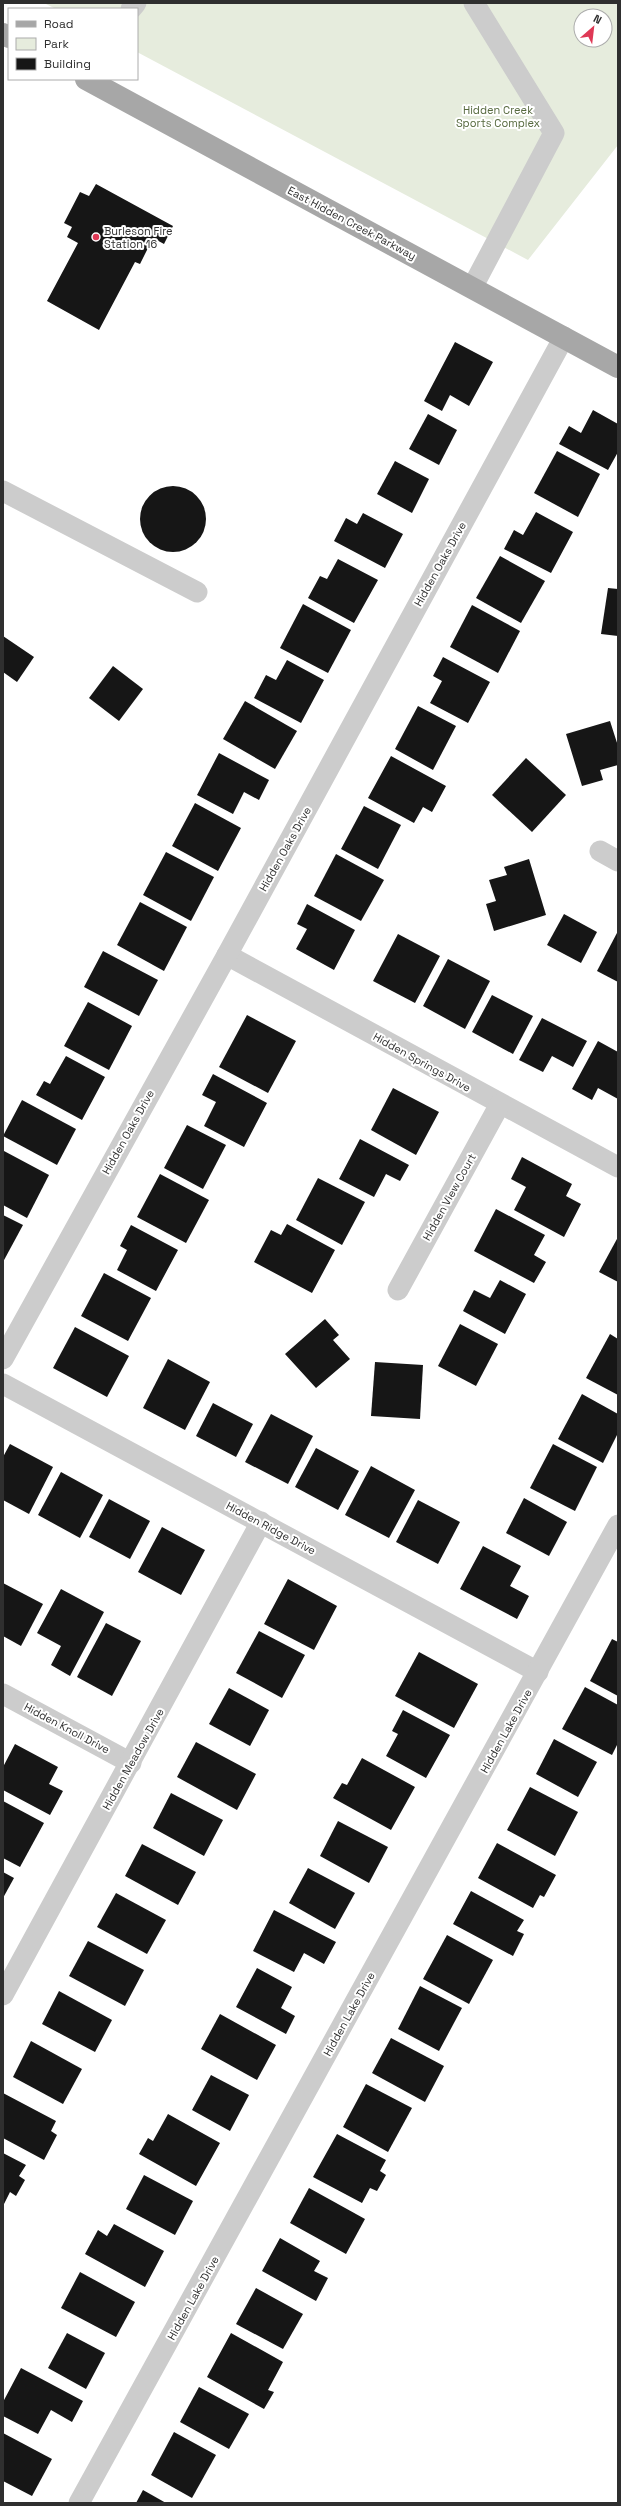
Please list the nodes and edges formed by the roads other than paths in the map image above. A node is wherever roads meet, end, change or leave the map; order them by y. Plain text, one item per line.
1 (474, 3) edge
2 (90, 80) edge
3 (472, 288) junction
4 (564, 337) junction
5 (617, 365) edge
6 (3, 491) edge
7 (197, 592) dead end
8 (227, 955) junction
9 (500, 1104) junction
10 (618, 1168) edge
11 (398, 1290) dead end
12 (3, 1359) edge
13 (3, 1384) edge
14 (261, 1522) junction
15 (618, 1525) edge
16 (538, 1672) junction
17 (3, 1694) edge
18 (131, 1763) junction
19 (3, 1995) edge
20 (79, 2503) edge

1 - 3 street
2 - 3 main road, East Hidden Creek Parkway
3 - 4 main road, East Hidden Creek Parkway
4 - 5 main road, East Hidden Creek Parkway
4 - 8 street, Hidden Oaks Drive
6 - 7 street
8 - 9 street, Hidden Springs Drive
8 - 12 street, Hidden Oaks Drive
9 - 10 street, Hidden Springs Drive
9 - 11 street, Hidden View Court
13 - 14 street, Hidden Ridge Drive
14 - 16 street, Hidden Ridge Drive
14 - 18 street, Hidden Meadow Drive
15 - 16 street, Hidden Lake Drive
16 - 20 street, Hidden Lake Drive
17 - 18 street, Hidden Knoll Drive
18 - 19 street, Hidden Meadow Drive

